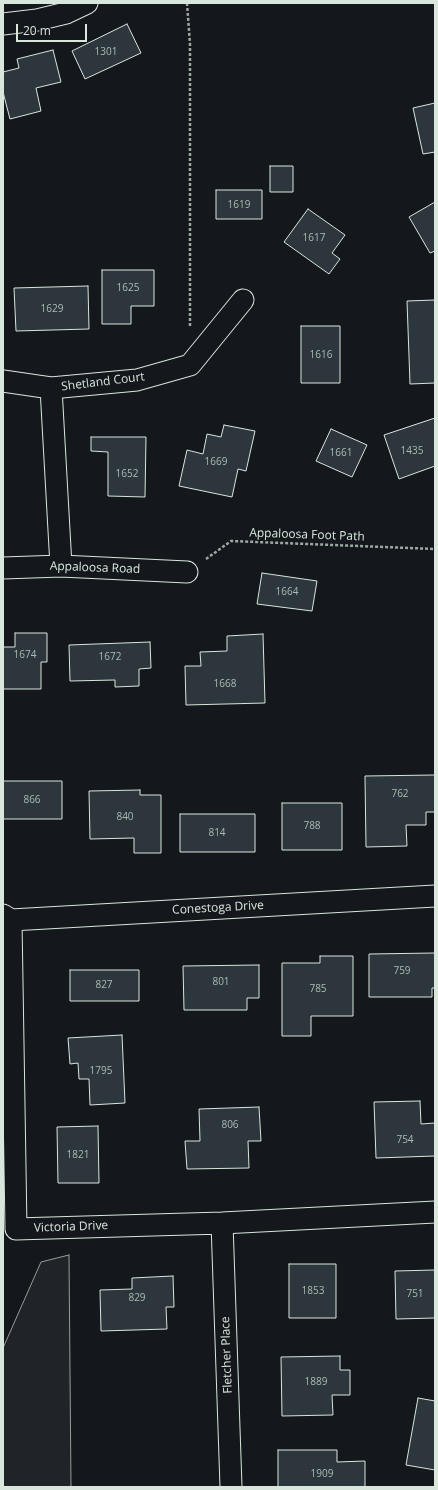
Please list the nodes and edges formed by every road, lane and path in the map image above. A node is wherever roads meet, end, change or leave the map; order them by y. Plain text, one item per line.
1 (87, 3) edge
2 (187, 3) edge
3 (3, 24) edge
4 (243, 300) dead end
5 (190, 365) junction
6 (3, 381) edge
7 (51, 388) junction
8 (435, 548) edge
9 (61, 566) junction
10 (3, 568) edge
11 (187, 572) joint
12 (435, 896) edge
13 (7, 917) edge
14 (435, 1212) edge
15 (222, 1223) junction
16 (231, 1487) edge

1 - 3 street
2 - 5 path
4 - 5 street
5 - 7 street, Shetland Court
6 - 7 street, Shetland Court
7 - 9 street, Shetland Court
8 - 11 path, Appaloosa Foot Path
9 - 10 street, Appaloosa Road
9 - 11 street, Appaloosa Road
12 - 13 street, Conestoga Drive
13 - 15 street, Victoria Drive
14 - 15 street, Victoria Drive
15 - 16 street, Fletcher Place

